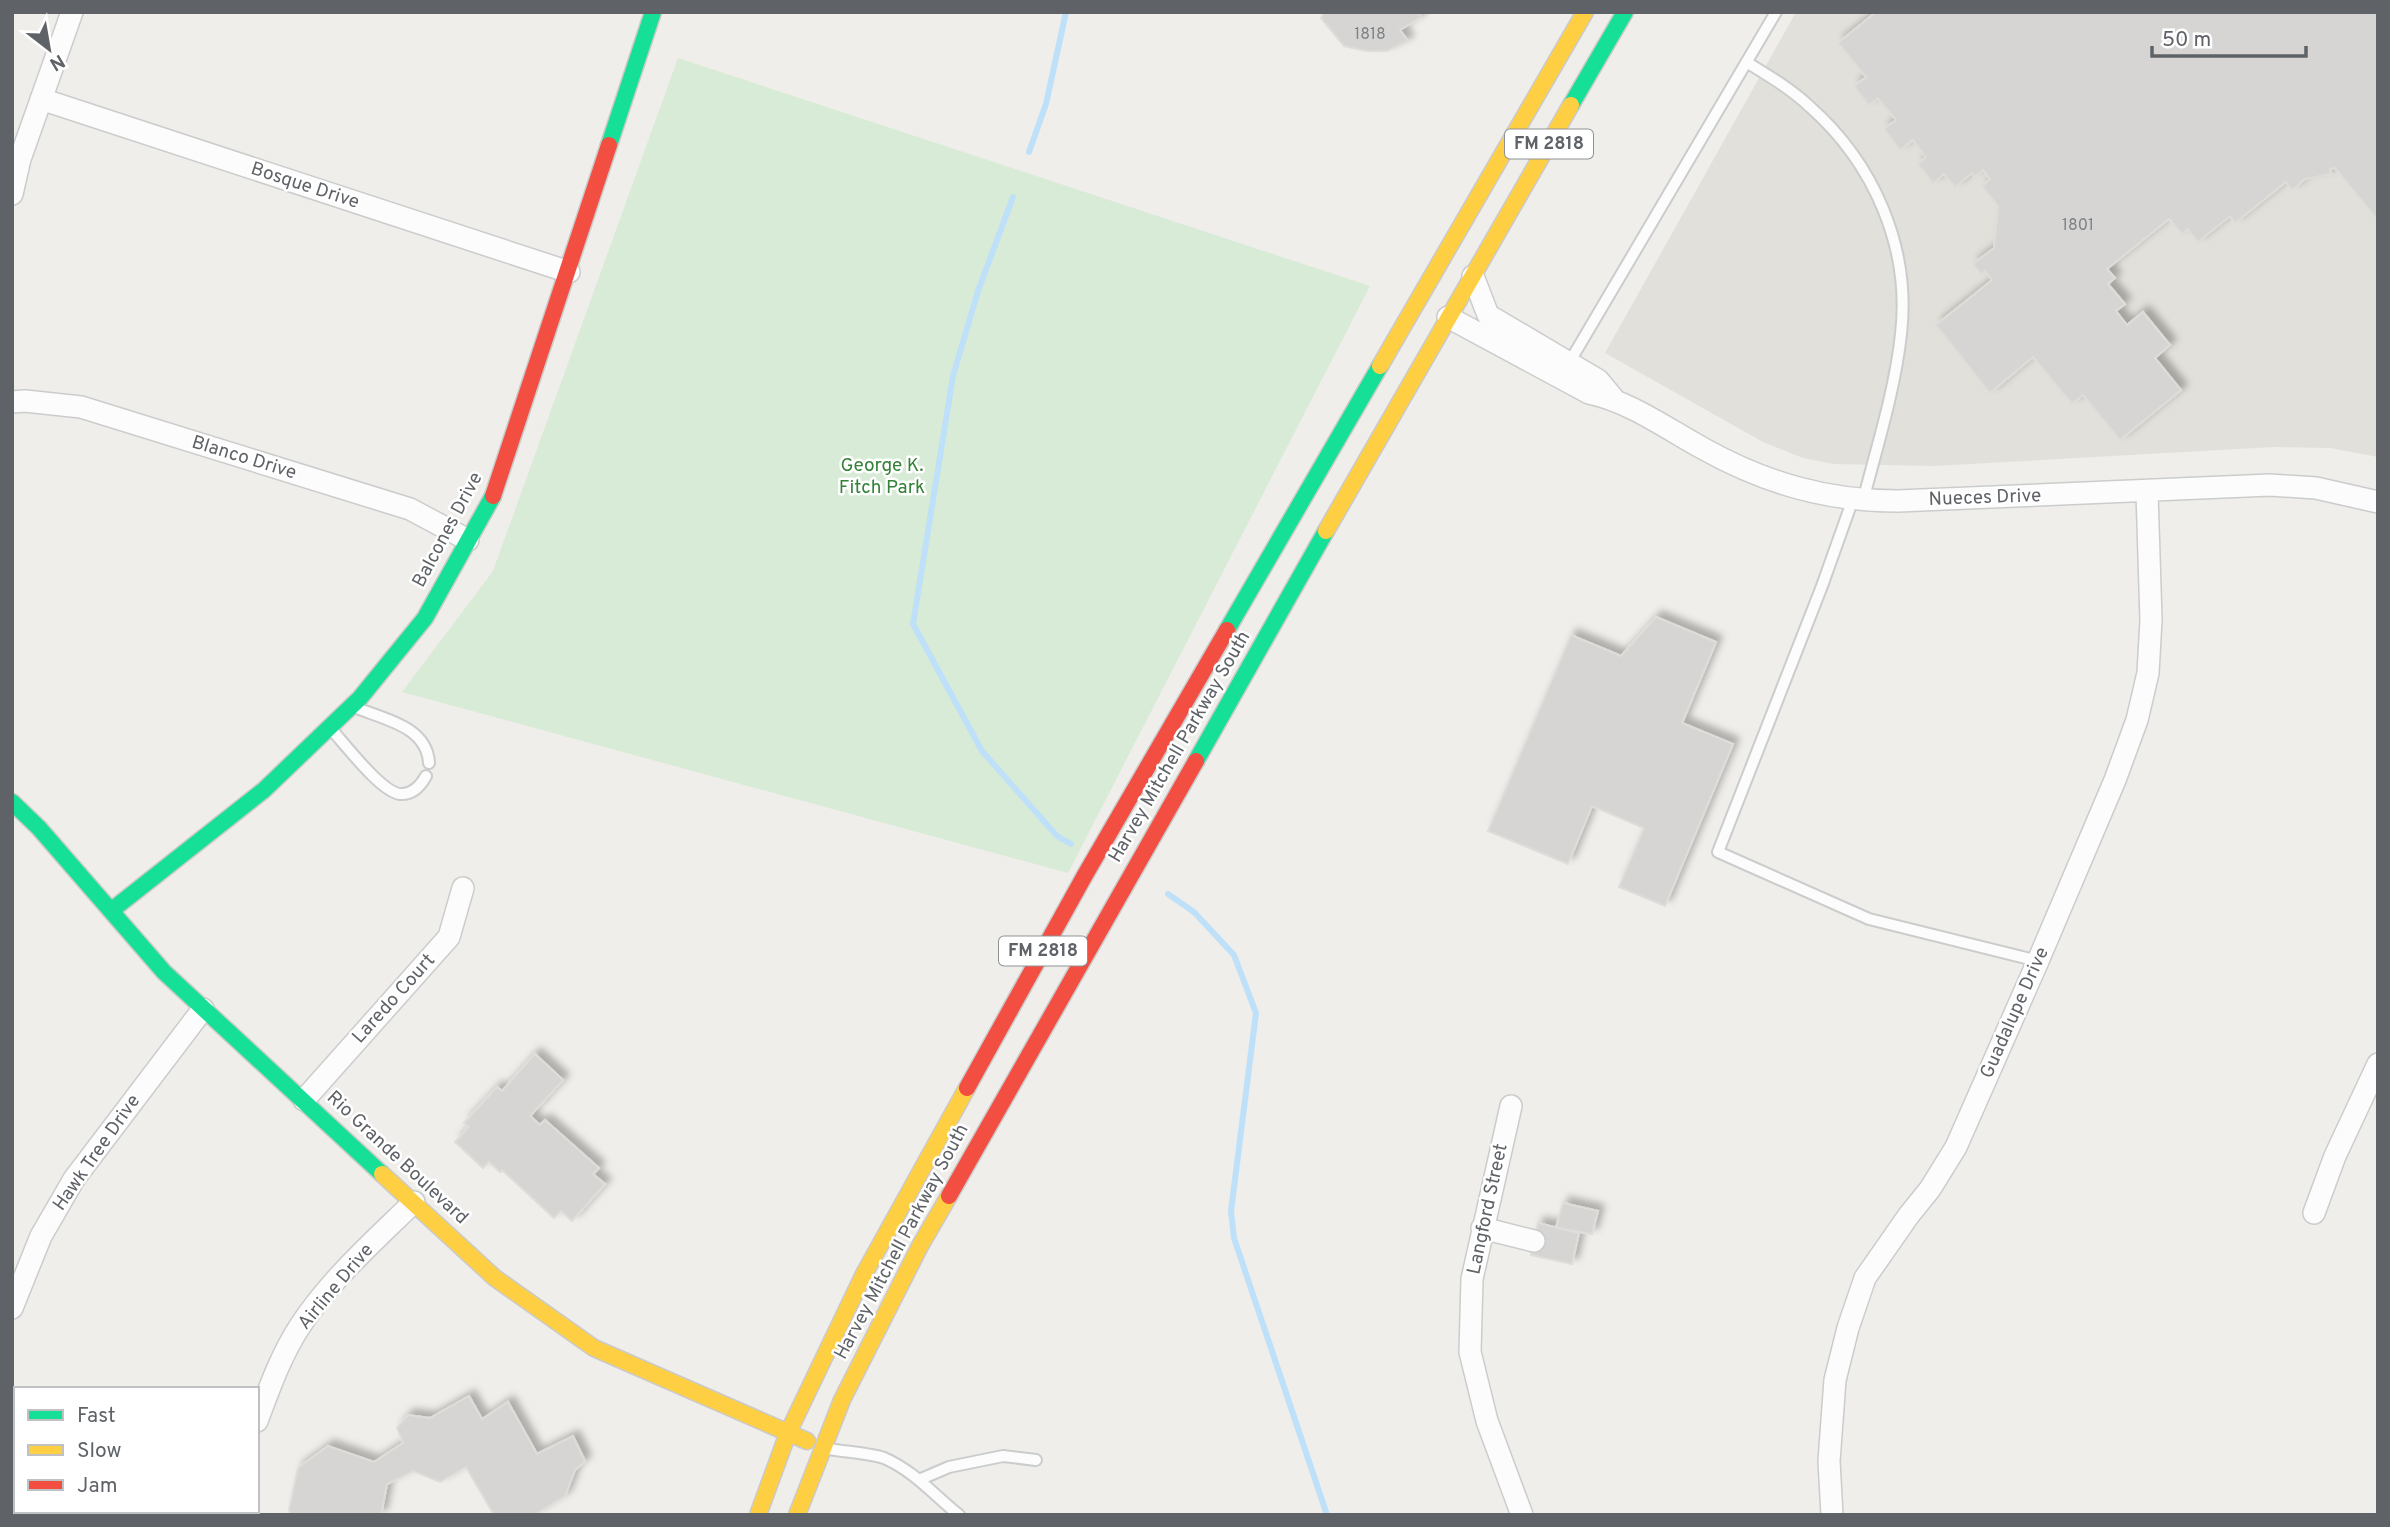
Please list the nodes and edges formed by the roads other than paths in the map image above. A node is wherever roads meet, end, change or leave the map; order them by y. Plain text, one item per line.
1 (72, 12) edge
2 (653, 12) edge
3 (1585, 12) edge
4 (1625, 12) edge
5 (1776, 12) edge
6 (1748, 63) junction
7 (41, 99) junction
8 (12, 194) edge
9 (1439, 264) junction
10 (569, 272) junction
11 (1472, 275) junction
12 (1443, 301) junction
13 (1569, 363) junction
14 (1613, 398) junction
15 (12, 402) edge
16 (2147, 492) junction
17 (1858, 500) junction
18 (2378, 502) edge
19 (468, 540) junction
20 (352, 706) junction
21 (329, 727) junction
22 (429, 764) dead end
23 (426, 776) dead end
24 (12, 802) edge
25 (463, 888) dead end
26 (113, 910) junction
27 (2038, 961) junction
28 (203, 1009) junction
29 (2378, 1064) edge
30 (304, 1100) junction
31 (1511, 1106) dead end
32 (414, 1202) junction
33 (2314, 1213) dead end
34 (1482, 1228) junction
35 (1534, 1241) dead end
36 (12, 1308) edge
37 (259, 1416) edge
38 (788, 1433) junction
39 (822, 1448) junction
40 (1036, 1460) dead end
41 (921, 1479) junction
42 (12, 1513) edge
43 (18, 1515) edge
44 (758, 1515) edge
45 (797, 1515) edge
46 (959, 1515) edge
47 (1522, 1515) edge
48 (1832, 1515) edge

1 - 7 street
2 - 10 main road, Balcones Drive
3 - 9 main road, Harvey Mitchell Parkway South / FM 2818
4 - 11 main road, Harvey Mitchell Parkway South / FM 2818
5 - 6 lane
6 - 13 lane
6 - 17 lane
7 - 8 street
7 - 10 street, Bosque Drive
9 - 12 main road
9 - 38 main road, Harvey Mitchell Parkway South / FM 2818
10 - 19 main road, Balcones Drive
11 - 12 main road, Harvey Mitchell Parkway South / FM 2818
11 - 13 street, Nueces Drive
12 - 14 street, Nueces Drive
12 - 39 main road, Harvey Mitchell Parkway South / FM 2818
13 - 14 street, Nueces Drive
14 - 17 street, Nueces Drive
15 - 19 street, Blanco Drive
16 - 17 street, Nueces Drive
16 - 18 street, Nueces Drive
16 - 27 street, Guadalupe Drive
17 - 27 lane
19 - 20 main road, Balcones Drive
20 - 21 main road, Balcones Drive
20 - 22 lane
21 - 23 lane
21 - 26 main road, Balcones Drive
24 - 26 main road, Rio Grande Boulevard
25 - 30 street, Laredo Court
26 - 28 main road, Rio Grande Boulevard
27 - 48 street, Guadalupe Drive
28 - 30 main road, Rio Grande Boulevard
28 - 36 street, Hawk Tree Drive
29 - 33 street
30 - 32 main road, Rio Grande Boulevard
31 - 34 street, Langford Street
32 - 37 street, Airline Drive
32 - 38 main road, Rio Grande Boulevard
34 - 35 street
34 - 47 street, Langford Street
38 - 39 main road, Rio Grande Boulevard
38 - 44 main road, Harvey Mitchell Parkway South / FM 2818
39 - 41 lane
39 - 45 main road, Harvey Mitchell Parkway South / FM 2818
40 - 41 lane
41 - 46 lane
42 - 43 street

